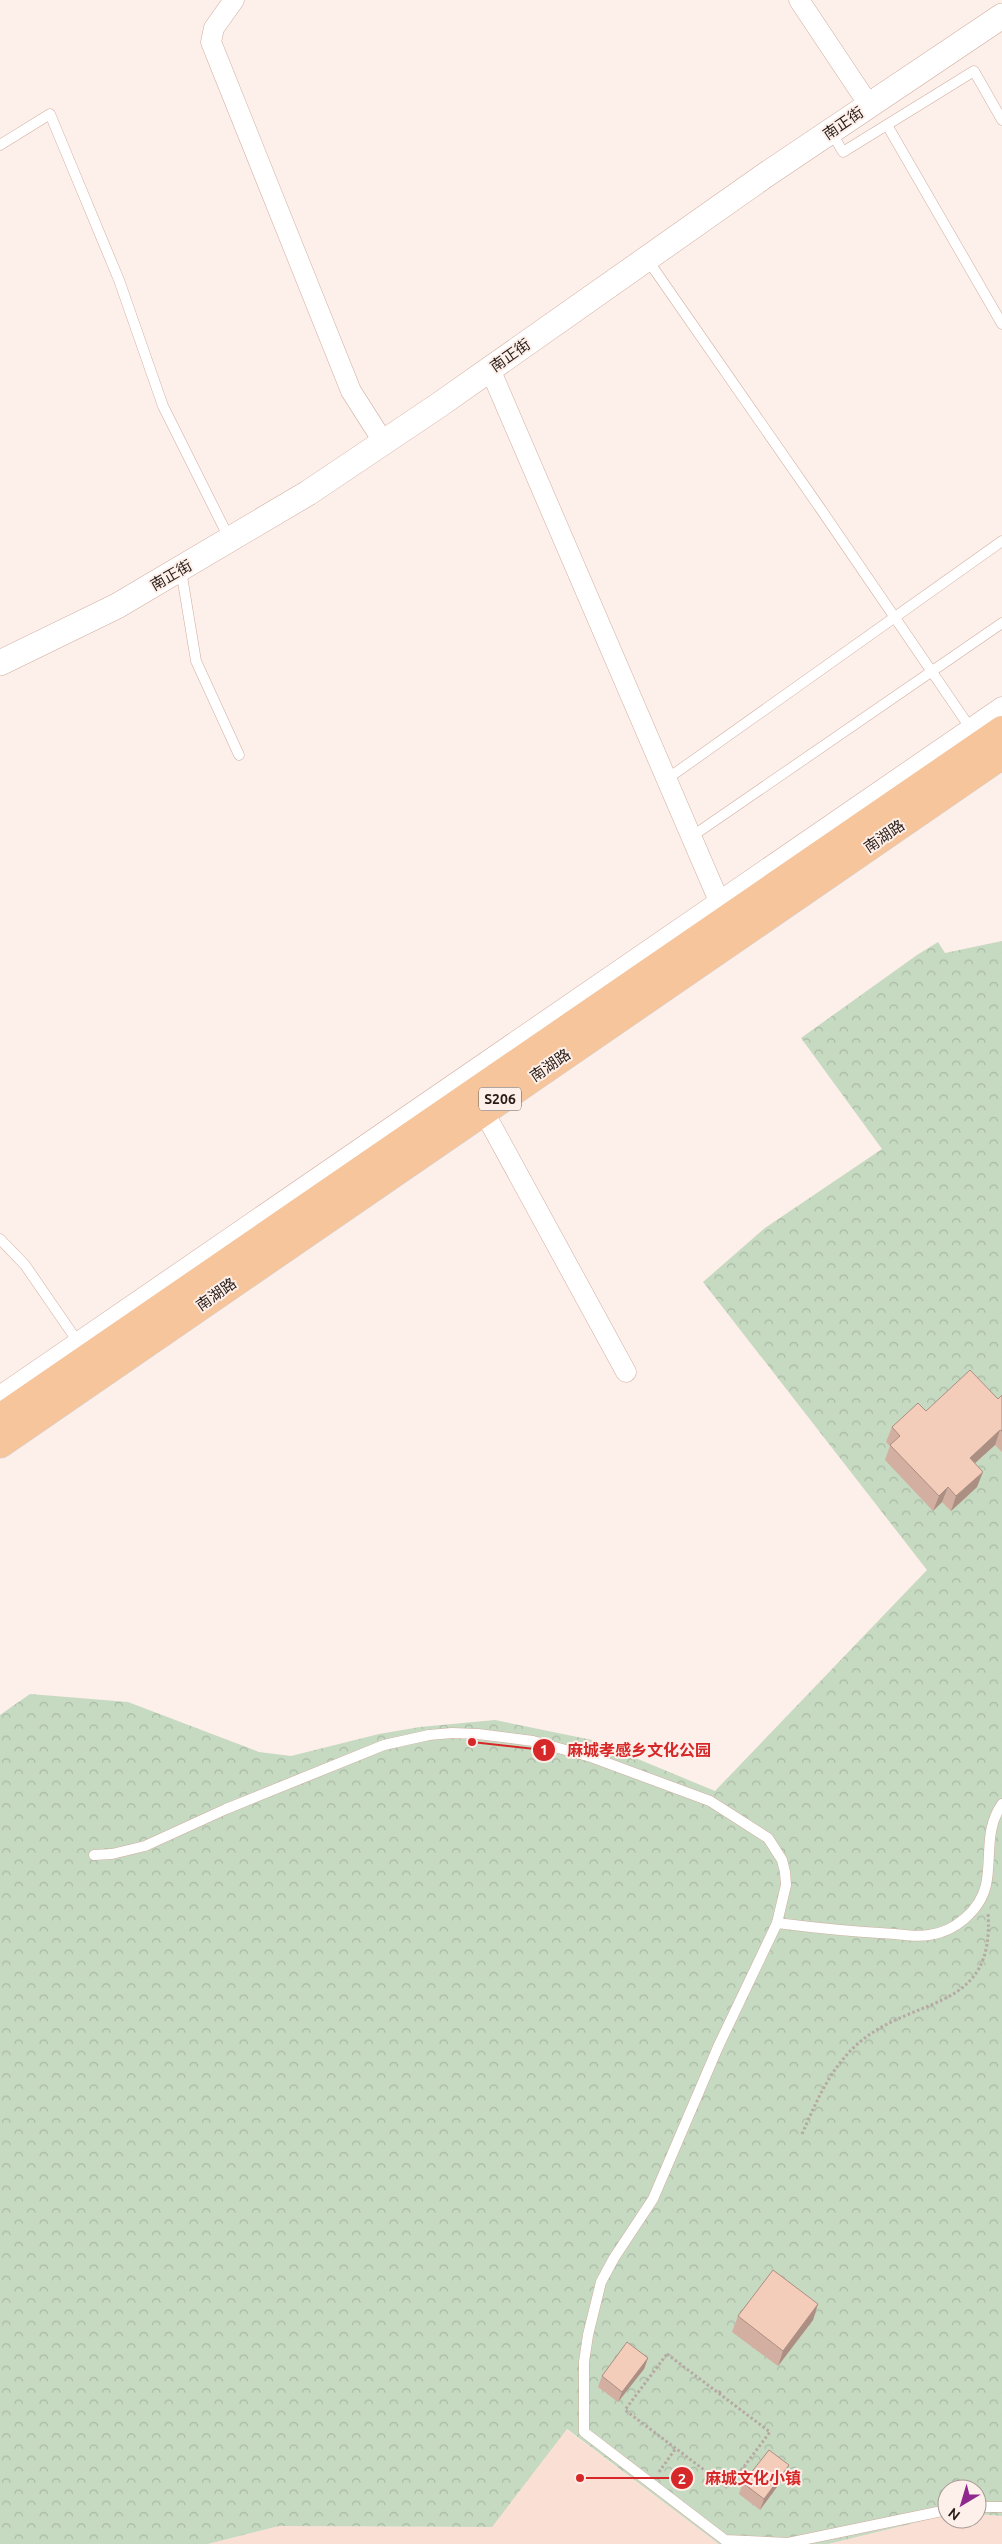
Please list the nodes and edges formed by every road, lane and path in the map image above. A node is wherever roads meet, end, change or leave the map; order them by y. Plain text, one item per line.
1 (234, 0) edge
2 (799, 0) edge
3 (1002, 16) edge
4 (869, 105) junction
5 (1002, 120) edge
6 (887, 125) junction
7 (831, 132) junction
8 (0, 145) edge
9 (647, 259) junction
10 (1002, 324) edge
11 (490, 369) junction
12 (384, 443) junction
13 (231, 541) junction
14 (1002, 541) edge
15 (181, 570) junction
16 (895, 617) junction
17 (1002, 623) edge
18 (0, 664) edge
19 (932, 671) junction
20 (1002, 708) edge
21 (971, 729) junction
22 (1002, 730) edge
23 (239, 755) dead end
24 (1002, 755) edge
25 (667, 779) junction
26 (692, 837) junction
27 (719, 901) junction
28 (484, 1110) junction
29 (0, 1240) edge
30 (78, 1342) junction
31 (626, 1372) dead end
32 (0, 1396) edge
33 (0, 1418) edge
34 (0, 1444) edge
35 (1002, 1804) edge
36 (94, 1855) dead end
37 (986, 1885) junction
38 (777, 1923) junction
39 (802, 2134) dead end
40 (722, 2389) dead end
41 (719, 2393) junction
42 (676, 2448) junction
43 (651, 2483) junction
44 (987, 2507) edge
45 (1002, 2507) edge
46 (937, 2512) edge

1 - 12 street
2 - 4 street
3 - 4 street, 南正街
4 - 7 street, 南正街
5 - 6 lane
6 - 7 lane
6 - 10 lane
7 - 9 street, 南正街
8 - 13 lane
9 - 11 street, 南正街
9 - 16 lane
11 - 12 street, 南正街
11 - 25 street
12 - 13 street, 南正街
13 - 15 street, 南正街
14 - 16 lane
15 - 18 street, 南正街
15 - 23 lane
16 - 19 lane
16 - 25 lane
17 - 19 lane
19 - 21 lane
19 - 26 lane
20 - 21 street
21 - 27 street
22 - 33 main road, 南湖路 / S206
24 - 28 main road, 南湖路 / S206
25 - 26 street
26 - 27 street
27 - 30 street
28 - 31 street
28 - 34 main road, 南湖路 / S206
29 - 30 lane
30 - 32 street
35 - 37 lane
36 - 38 lane
37 - 38 lane
37 - 39 path
38 - 43 lane
40 - 41 path
41 - 42 path
41 - 42 path
42 - 43 path
43 - 46 lane
44 - 45 lane

